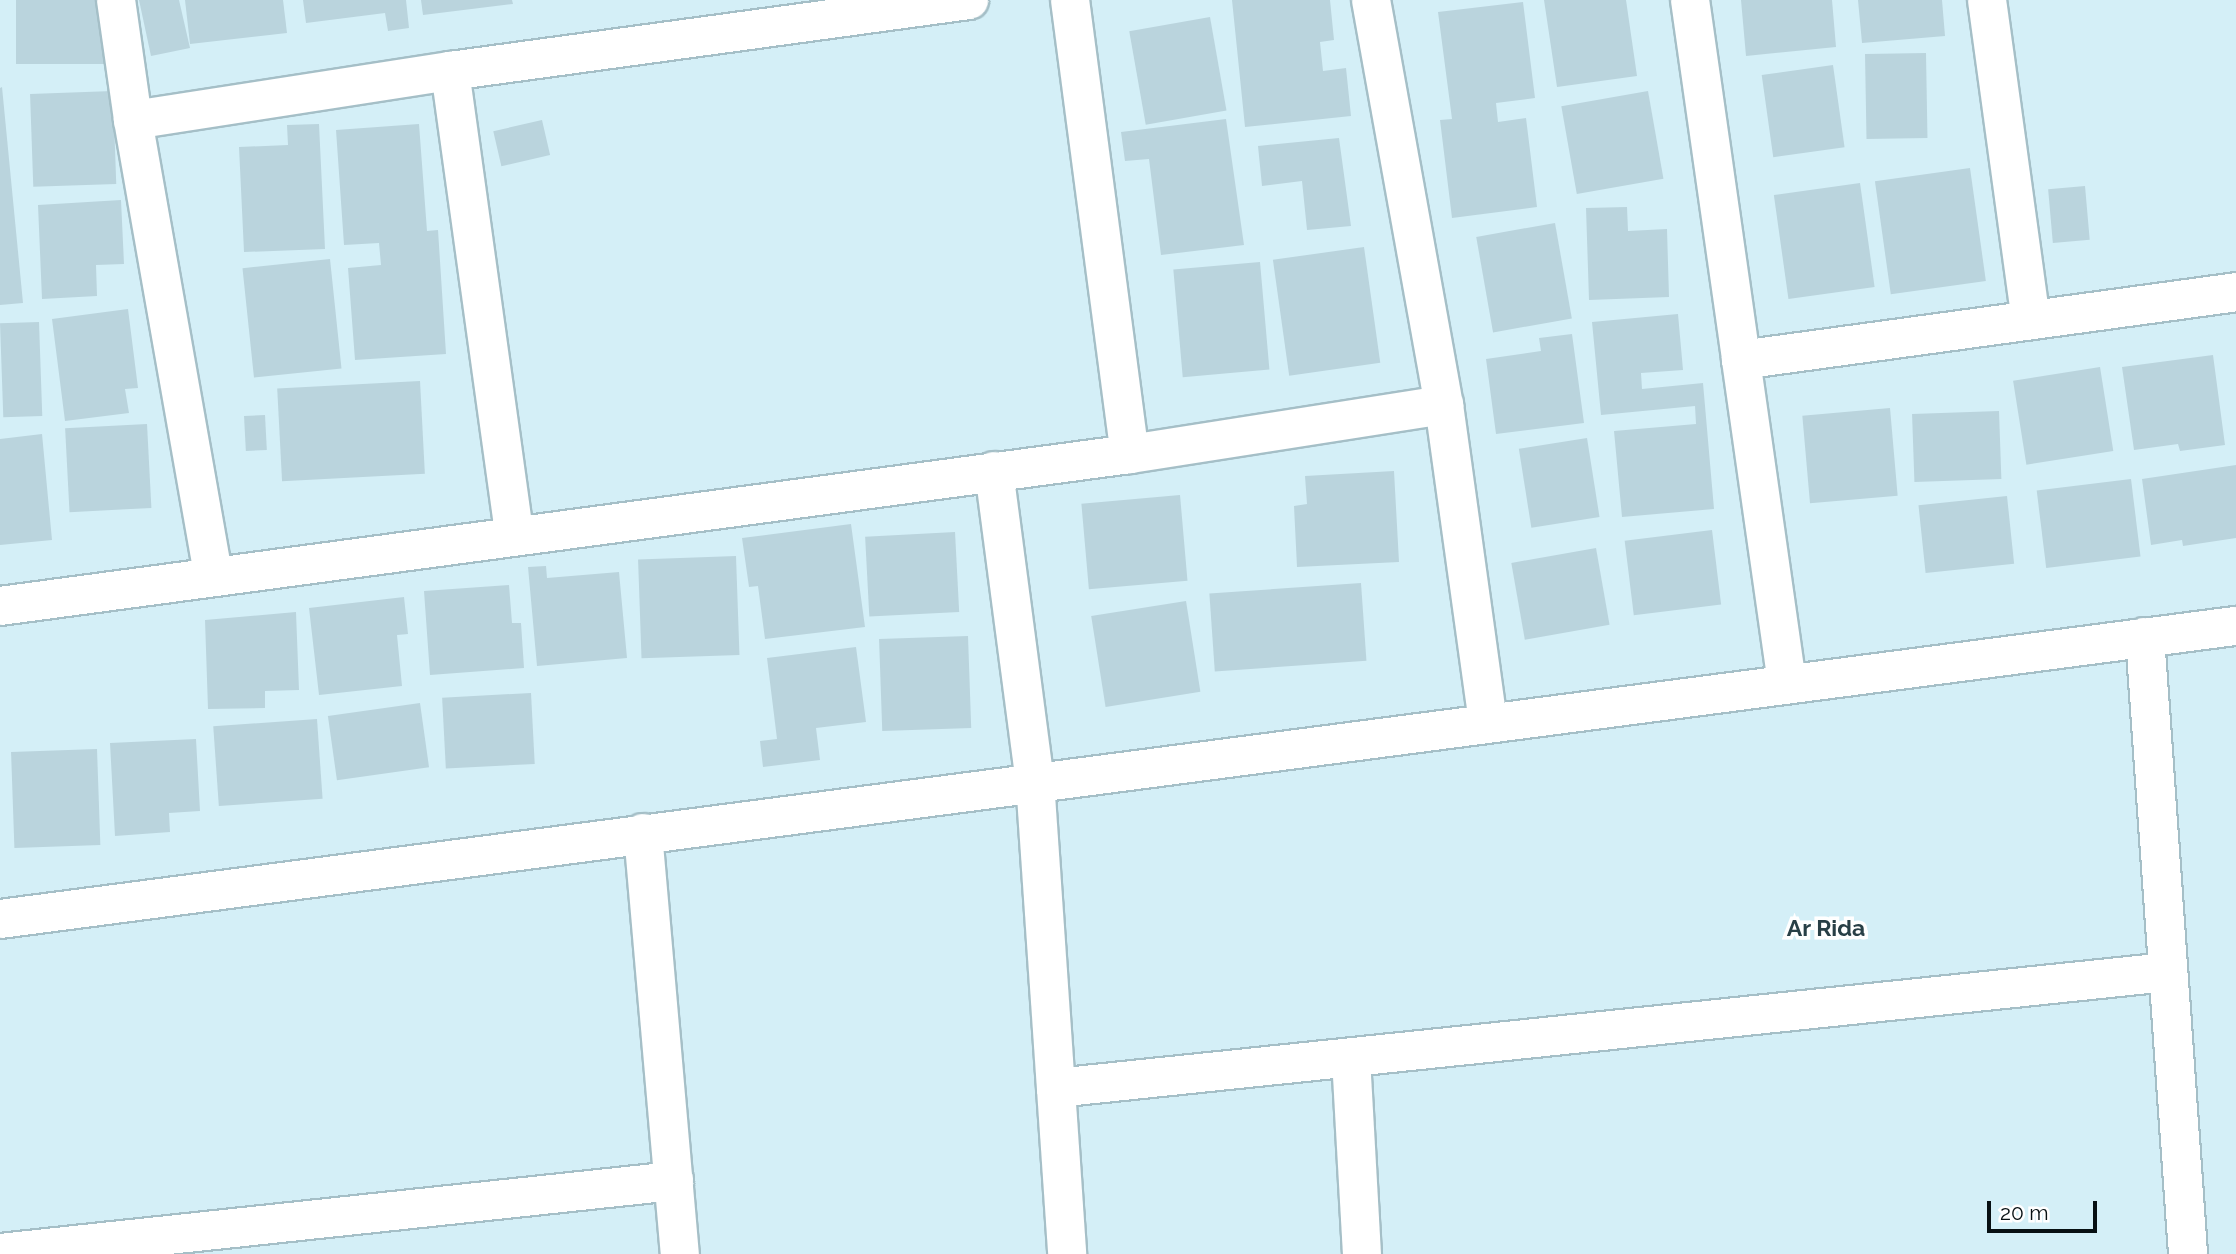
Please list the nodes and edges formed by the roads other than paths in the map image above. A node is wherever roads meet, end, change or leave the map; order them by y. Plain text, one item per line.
1 (116, 0) edge
2 (969, 0) edge
3 (1070, 0) edge
4 (1371, 0) edge
5 (1690, 0) edge
6 (1987, 0) edge
7 (450, 71) junction
8 (133, 120) junction
9 (2236, 292) edge
10 (2031, 320) junction
11 (1741, 360) junction
12 (1444, 405) junction
13 (1130, 454) junction
14 (994, 471) junction
15 (514, 533) junction
16 (213, 576) junction
17 (0, 606) edge
18 (2236, 626) edge
19 (2145, 637) junction
20 (1787, 684) junction
21 (1488, 722) junction
22 (1035, 781) junction
23 (643, 833) junction
24 (0, 919) edge
25 (2168, 972) junction
26 (1351, 1058) junction
27 (1056, 1088) junction
28 (674, 1181) junction
29 (0, 1254) edge
30 (680, 1254) edge
31 (1067, 1254) edge
32 (1362, 1254) edge
33 (2188, 1254) edge

1 - 8 street
2 - 7 street
3 - 13 street
4 - 12 street
5 - 11 street
6 - 10 street
7 - 8 street
7 - 15 street
8 - 16 street
9 - 10 street
10 - 11 street
11 - 20 street
12 - 13 street
12 - 21 street
13 - 14 street
14 - 15 street
14 - 22 street
15 - 16 street
16 - 17 street
18 - 19 street
19 - 20 street
19 - 25 street
20 - 21 street
21 - 22 street
22 - 23 street
22 - 27 street
23 - 24 street
23 - 28 street
25 - 26 street
25 - 33 street
26 - 27 street
26 - 32 street
27 - 31 street
28 - 29 street
28 - 30 street

